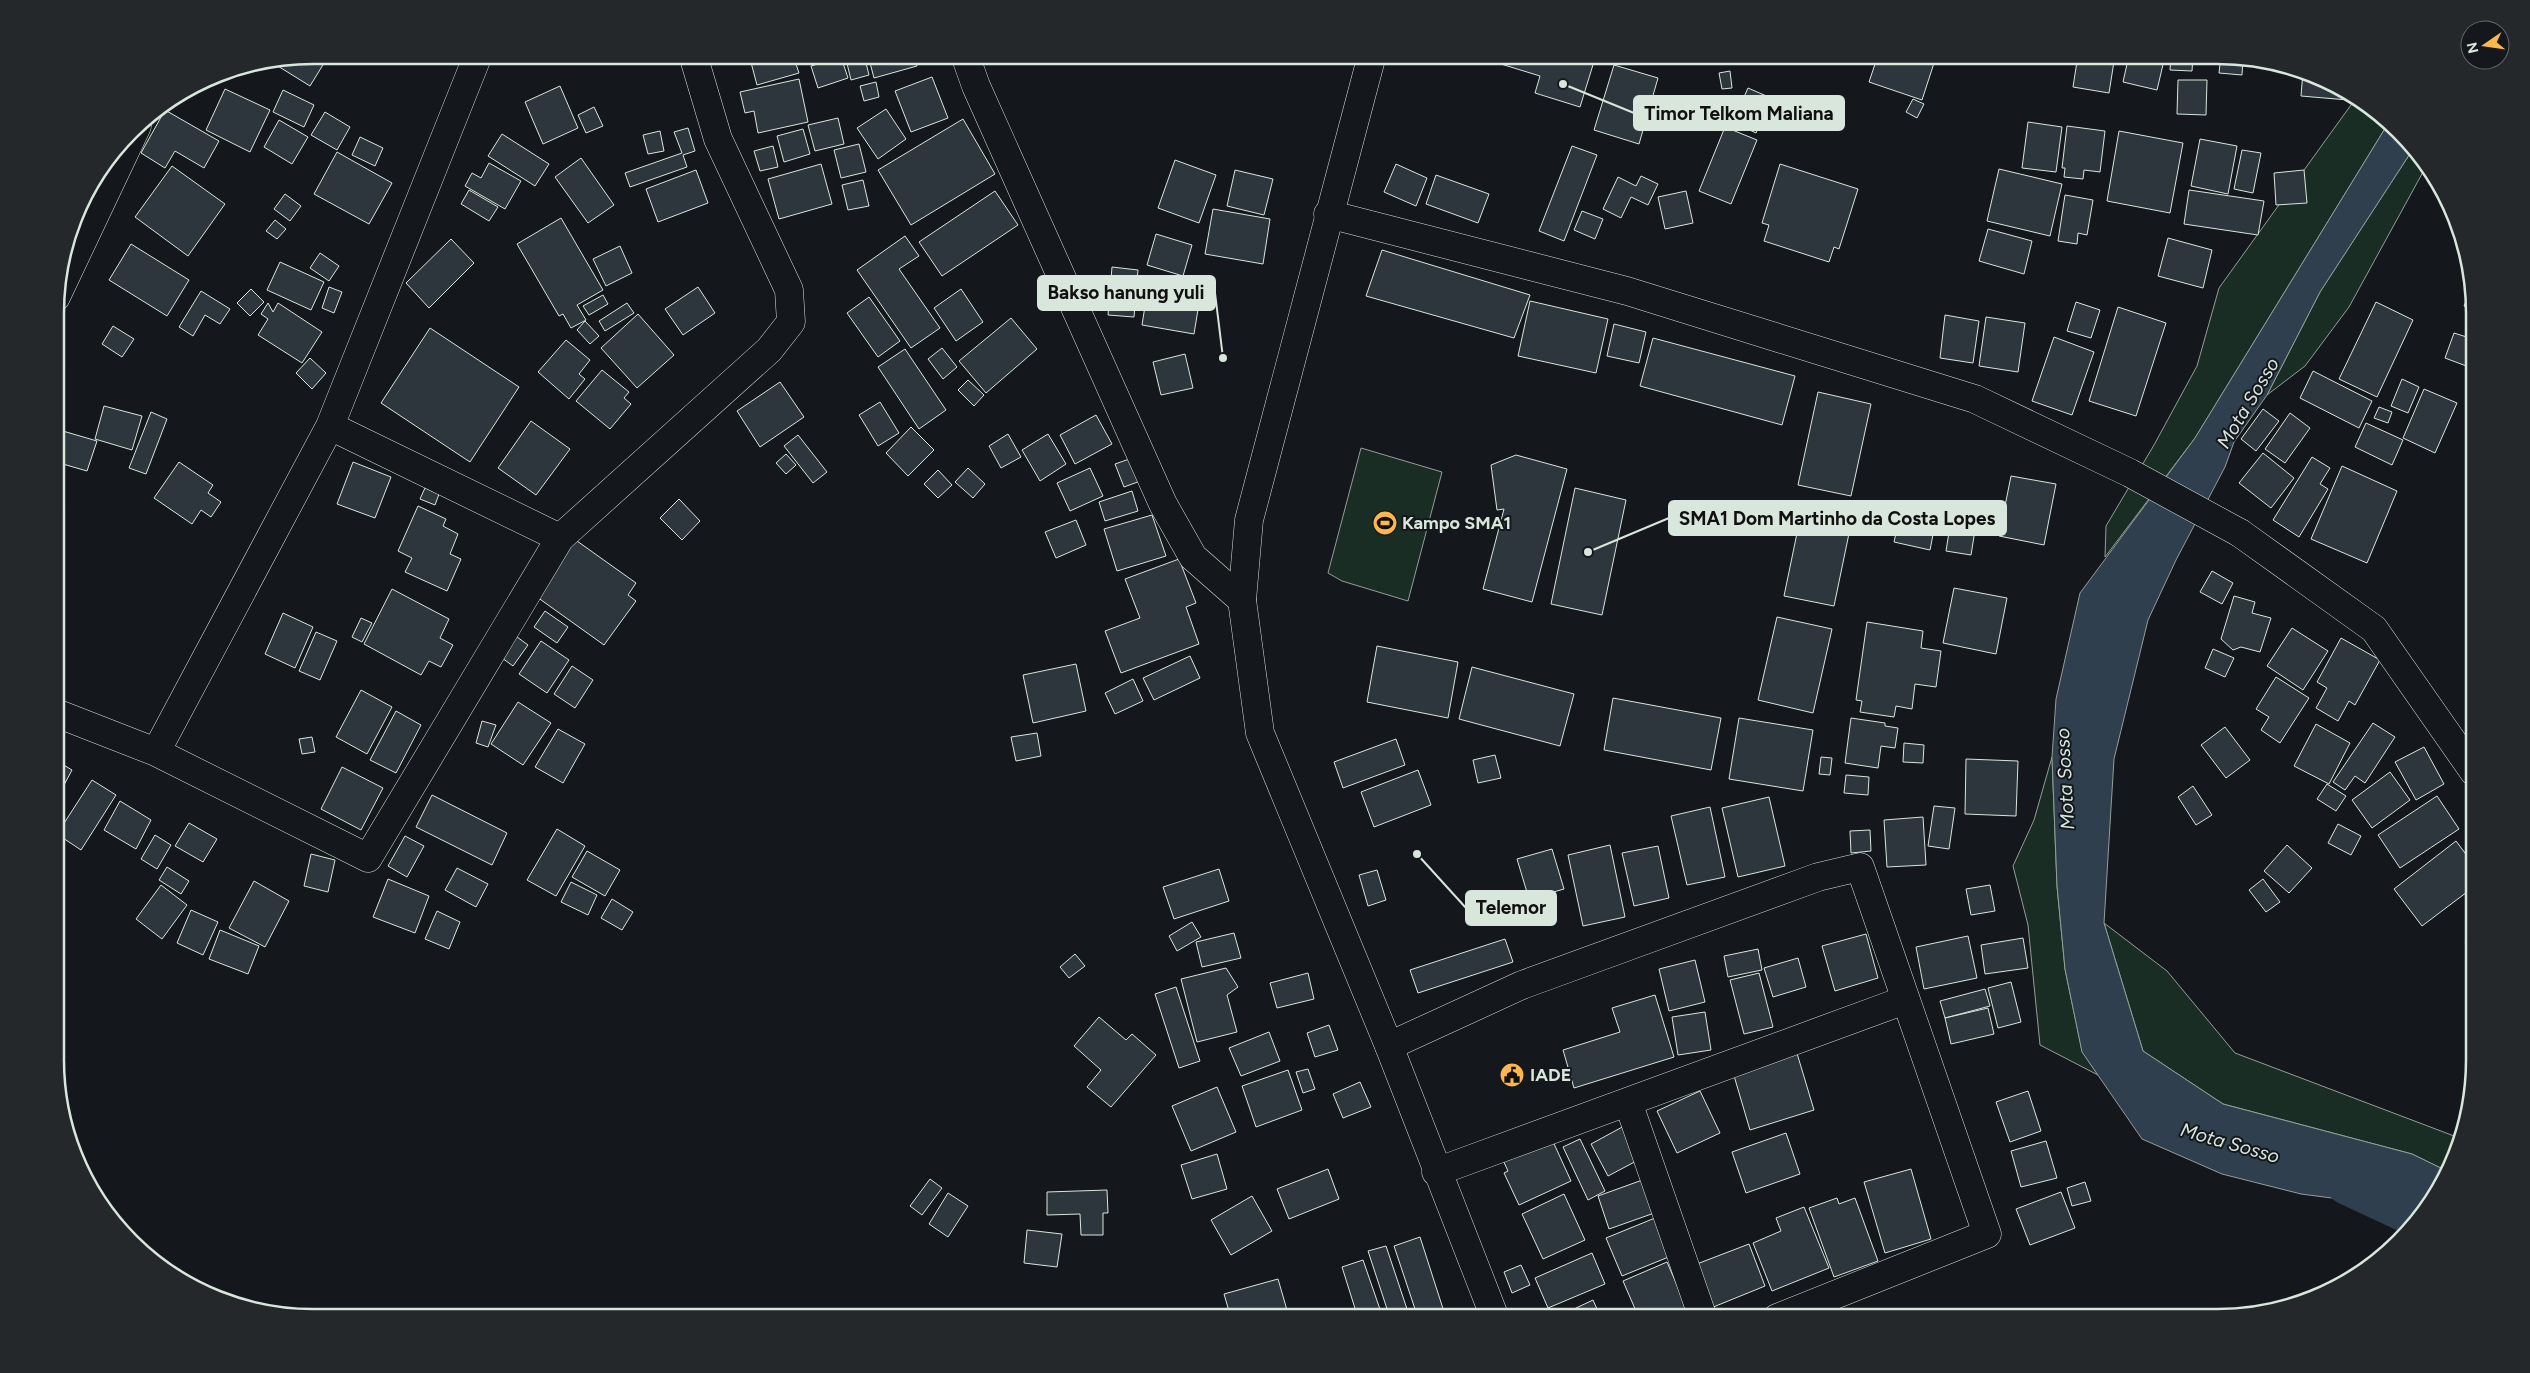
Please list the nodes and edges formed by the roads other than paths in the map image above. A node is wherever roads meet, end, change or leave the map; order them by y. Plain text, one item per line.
1 (474, 64) edge
2 (696, 64) edge
3 (968, 64) edge
4 (1370, 64) edge
5 (128, 147) edge
6 (1328, 214) junction
7 (67, 275) edge
8 (330, 426) junction
9 (560, 538) junction
10 (1242, 600) junction
11 (64, 716) edge
12 (156, 752) junction
13 (2466, 761) edge
14 (1905, 1000) junction
15 (1389, 1046) junction
16 (1628, 1102) junction
17 (1436, 1172) junction
18 (1491, 1309) edge
19 (1700, 1309) edge
20 (1800, 1309) edge

1 - 8 street
2 - 9 street
3 - 10 street
4 - 6 street
5 - 7 street
6 - 10 street
6 - 13 street
8 - 9 street
8 - 12 street
9 - 12 street
10 - 15 street
11 - 12 street
14 - 15 street
14 - 16 street
14 - 20 street
15 - 17 street
16 - 17 street
16 - 19 street
17 - 18 street

